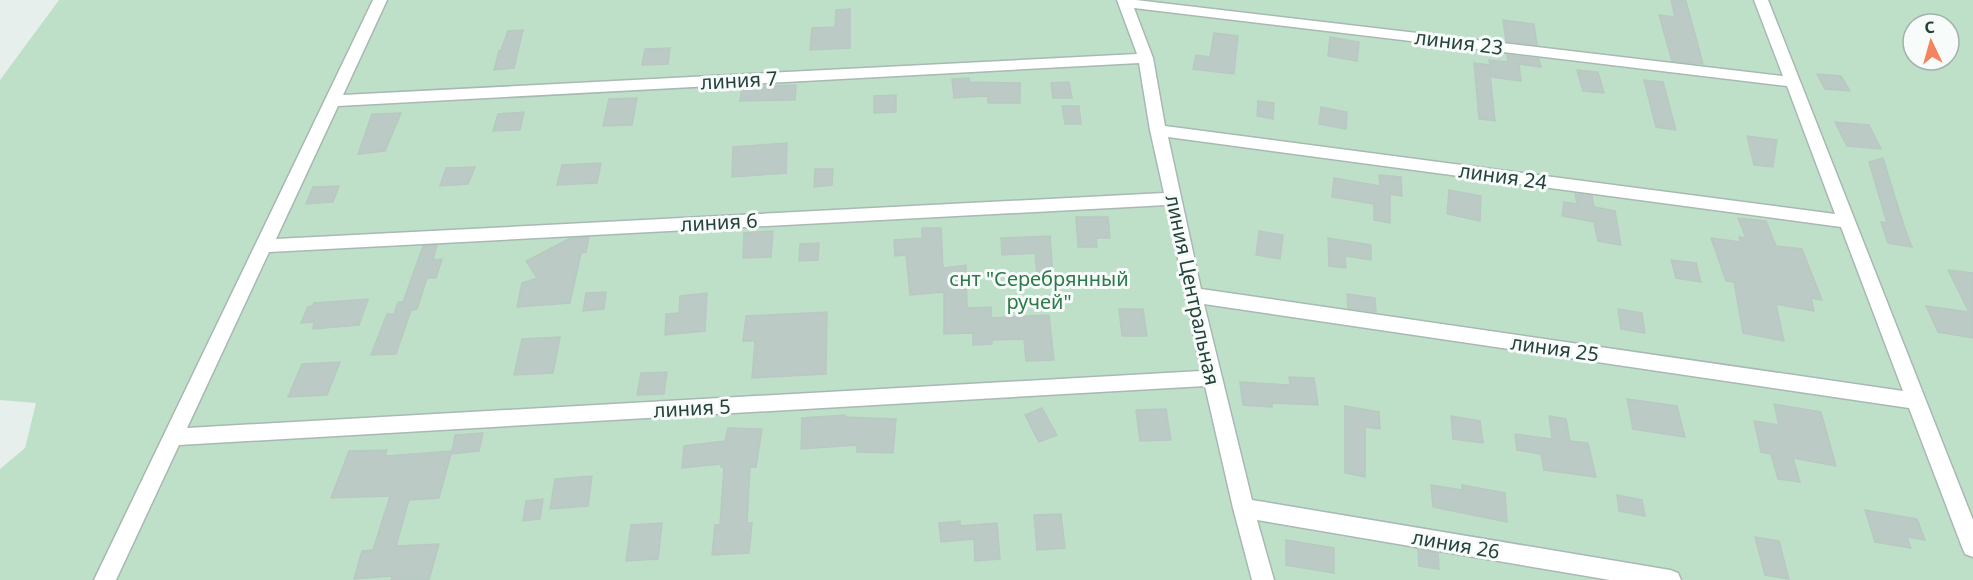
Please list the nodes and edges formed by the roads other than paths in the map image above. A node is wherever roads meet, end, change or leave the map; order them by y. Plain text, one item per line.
1 (380, 0) edge
2 (1761, 0) edge
3 (1125, 1) edge
4 (1146, 58) junction
5 (1793, 82) junction
6 (332, 101) junction
7 (1158, 130) junction
8 (1174, 199) junction
9 (1848, 222) junction
10 (263, 246) junction
11 (1192, 295) junction
12 (1212, 378) junction
13 (1918, 401) junction
14 (173, 437) junction
15 (1243, 508) junction
16 (1973, 547) edge
17 (105, 580) edge
18 (1263, 580) edge
19 (1670, 580) edge

1 - 6 street
2 - 5 street
3 - 4 street, линия Центральная
3 - 5 street, линия 23
4 - 6 street, линия 7
4 - 7 street, линия Центральная
5 - 9 street
6 - 10 street
7 - 8 street, линия Центральная
7 - 9 street, линия 24
8 - 10 street, линия 6
8 - 11 street, линия Центральная
9 - 13 street
10 - 14 street
11 - 12 street, линия Центральная
11 - 13 street, линия 25
12 - 14 street, линия 5
12 - 15 street, линия Центральная
13 - 16 street
14 - 17 street
15 - 18 street, линия Центральная
15 - 19 street, линия 26

